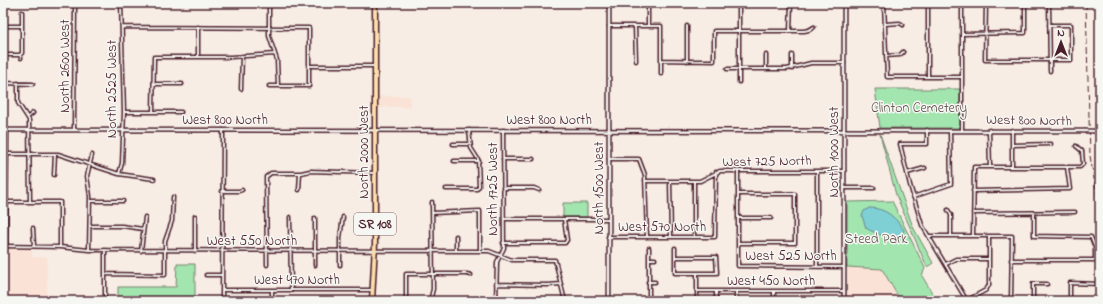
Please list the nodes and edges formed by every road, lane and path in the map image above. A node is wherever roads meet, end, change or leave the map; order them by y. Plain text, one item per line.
1 (75, 3) edge
2 (121, 3) edge
3 (269, 3) edge
4 (375, 3) edge
5 (609, 3) edge
6 (648, 3) edge
7 (740, 3) edge
8 (790, 3) edge
9 (844, 3) edge
10 (884, 3) edge
11 (928, 3) edge
12 (962, 3) edge
13 (1025, 3) edge
14 (1049, 3) edge
15 (986, 4) edge
16 (1000, 4) dead end
17 (22, 12) dead end
18 (885, 24) junction
19 (903, 25) dead end
20 (1049, 25) junction
21 (3, 26) edge
22 (22, 26) junction
23 (609, 26) junction
24 (635, 26) junction
25 (648, 26) junction
26 (688, 26) dead end
27 (122, 27) junction
28 (198, 27) junction
29 (814, 27) dead end
30 (269, 28) junction
31 (740, 31) junction
32 (790, 31) junction
33 (986, 33) junction
34 (962, 34) junction
35 (903, 52) dead end
36 (275, 54) junction
37 (3, 55) edge
38 (20, 55) junction
39 (242, 56) junction
40 (766, 56) dead end
41 (792, 56) dead end
42 (886, 56) junction
43 (198, 57) junction
44 (21, 58) dead end
45 (661, 60) junction
46 (687, 60) junction
47 (1050, 60) junction
48 (636, 61) dead end
49 (844, 63) junction
50 (309, 66) junction
51 (375, 66) junction
52 (727, 69) dead end
53 (739, 69) junction
54 (766, 69) junction
55 (792, 69) junction
56 (1050, 71) dead end
57 (661, 74) dead end
58 (928, 77) junction
59 (962, 78) junction
60 (739, 82) dead end
61 (3, 83) edge
62 (18, 84) junction
63 (33, 84) dead end
64 (154, 84) junction
65 (182, 84) dead end
66 (269, 86) dead end
67 (278, 86) junction
68 (241, 90) dead end
69 (124, 112) junction
70 (153, 112) junction
71 (181, 112) dead end
72 (33, 113) dead end
73 (28, 117) junction
74 (223, 129) junction
75 (5, 130) edge
76 (30, 130) junction
77 (74, 130) junction
78 (122, 130) junction
79 (375, 130) junction
80 (469, 130) junction
81 (503, 130) junction
82 (609, 130) junction
83 (844, 130) junction
84 (927, 130) junction
85 (950, 130) junction
86 (962, 130) junction
87 (989, 130) junction
88 (1012, 130) junction
89 (1100, 131) edge
90 (453, 144) dead end
91 (470, 144) junction
92 (1051, 144) dead end
93 (1012, 145) junction
94 (1076, 146) dead end
95 (6, 154) junction
96 (30, 154) junction
97 (55, 154) junction
98 (92, 155) dead end
99 (503, 159) junction
100 (533, 159) dead end
101 (608, 159) junction
102 (454, 161) dead end
103 (478, 161) junction
104 (89, 163) junction
105 (990, 167) junction
106 (1012, 167) junction
107 (1067, 167) junction
108 (925, 168) dead end
109 (738, 171) junction
110 (817, 171) junction
111 (844, 171) junction
112 (716, 172) junction
113 (300, 173) junction
114 (375, 173) junction
115 (907, 173) junction
116 (119, 174) junction
117 (54, 175) dead end
118 (3, 178) edge
119 (6, 178) junction
120 (154, 179) dead end
121 (645, 181) junction
122 (670, 181) junction
123 (694, 181) junction
124 (503, 188) junction
125 (844, 188) junction
126 (874, 188) dead end
127 (446, 189) dead end
128 (242, 190) dead end
129 (299, 190) dead end
130 (539, 190) dead end
131 (973, 191) junction
132 (222, 192) junction
133 (738, 194) junction
134 (173, 197) dead end
135 (913, 197) junction
136 (90, 201) junction
137 (123, 201) dead end
138 (6, 202) junction
139 (30, 202) junction
140 (432, 202) dead end
141 (948, 210) dead end
142 (1075, 212) dead end
143 (432, 213) junction
144 (973, 213) junction
145 (1034, 213) junction
146 (195, 216) dead end
147 (145, 217) dead end
148 (290, 217) dead end
149 (343, 217) dead end
150 (315, 218) dead end
151 (738, 218) junction
152 (770, 218) dead end
153 (504, 219) junction
154 (564, 219) junction
155 (608, 219) junction
156 (90, 226) junction
157 (33, 228) dead end
158 (143, 229) junction
159 (456, 236) dead end
160 (929, 236) junction
161 (951, 236) junction
162 (973, 236) junction
163 (989, 236) junction
164 (608, 237) junction
165 (647, 237) junction
166 (671, 237) junction
167 (694, 237) junction
168 (503, 243) junction
169 (738, 243) junction
170 (3, 246) edge
171 (6, 246) junction
172 (34, 246) junction
173 (60, 246) junction
174 (649, 248) dead end
175 (675, 248) dead end
176 (89, 250) junction
177 (106, 250) junction
178 (432, 250) junction
179 (456, 250) junction
180 (480, 250) junction
181 (141, 251) junction
182 (165, 251) junction
183 (195, 251) junction
184 (222, 251) junction
185 (265, 251) junction
186 (290, 251) junction
187 (315, 251) junction
188 (340, 251) junction
189 (375, 251) junction
190 (500, 255) junction
191 (675, 257) junction
192 (648, 259) junction
193 (655, 259) dead end
194 (989, 259) junction
195 (1011, 260) junction
196 (945, 264) junction
197 (267, 265) dead end
198 (315, 265) dead end
199 (340, 265) dead end
200 (817, 267) junction
201 (844, 267) junction
202 (697, 273) junction
203 (105, 274) junction
204 (206, 274) dead end
205 (432, 274) junction
206 (222, 275) junction
207 (471, 275) dead end
208 (648, 282) junction
209 (655, 282) dead end
210 (496, 284) junction
211 (561, 284) junction
212 (1047, 284) dead end
213 (1100, 284) edge
214 (222, 290) junction
215 (272, 290) junction
216 (291, 290) junction
217 (373, 290) junction
218 (697, 291) junction
219 (716, 291) junction
220 (736, 291) junction
221 (774, 291) junction
222 (844, 291) junction
223 (105, 301) edge
224 (222, 301) edge
225 (272, 301) edge
226 (372, 301) edge
227 (406, 301) edge
228 (430, 301) edge
229 (496, 301) edge
230 (565, 301) edge
231 (609, 301) edge
232 (649, 301) edge
233 (697, 301) edge
234 (716, 301) edge
235 (736, 301) edge
236 (774, 301) edge
237 (844, 301) edge
238 (966, 301) edge
239 (1011, 301) edge
240 (1033, 301) edge
241 (1070, 301) edge

1 - 77 street, North 2600 West
2 - 27 street, North 2525 West
3 - 30 street
4 - 51 main road, North 2000 West / SR 108
5 - 23 street, North 1500 West
6 - 25 street
7 - 31 street
8 - 32 street
9 - 49 street, North 1000 West
10 - 18 street
11 - 58 street
12 - 34 street
13 - 33 street
14 - 20 street
15 - 16 street
15 - 33 street
17 - 22 street
18 - 19 street
18 - 42 street
20 - 47 street
20 - 47 street
21 - 22 street
22 - 38 street
23 - 24 street
23 - 82 street, North 1500 West
24 - 25 street
24 - 48 street
25 - 45 street
26 - 46 street
27 - 28 street
27 - 69 street, North 2525 West
28 - 30 street
28 - 43 street
29 - 32 street
30 - 36 street
30 - 50 street
31 - 32 street
31 - 46 street
31 - 53 street
33 - 34 street
33 - 47 street
34 - 59 street
35 - 42 street
36 - 39 street
36 - 67 street
37 - 38 street
38 - 44 street
39 - 43 street
39 - 68 street
40 - 54 street
41 - 55 street
42 - 58 street
43 - 64 street
45 - 46 street
45 - 57 street
47 - 56 street
49 - 55 street
49 - 83 street, North 1000 West
50 - 51 street
50 - 67 street
51 - 79 main road, North 2000 West / SR 108
52 - 53 street
53 - 54 street
53 - 60 street
54 - 55 street
58 - 59 street
59 - 86 street
61 - 62 street
62 - 63 street
62 - 73 street
64 - 65 street
64 - 70 street
66 - 67 street
69 - 70 street
69 - 78 street, North 2525 West
70 - 71 street
72 - 73 street
73 - 76 street
74 - 78 street, West 800 North
74 - 79 street, West 800 North
74 - 132 street
75 - 76 street, West 800 North
75 - 95 street
76 - 77 street, West 800 North
76 - 96 street
77 - 78 street, West 800 North
78 - 116 street, North 2525 West
79 - 80 street, West 800 North
79 - 114 main road, North 2000 West / SR 108
80 - 81 street, West 800 North
80 - 91 street
81 - 82 street, West 800 North
81 - 99 street, North 1725 West
82 - 83 street, West 800 North
82 - 101 street, North 1500 West
83 - 84 street, West 800 North
83 - 111 street, North 1000 West
84 - 85 street, West 800 North
84 - 115 street
85 - 86 street, West 800 North
85 - 135 street
86 - 87 street, West 800 North
87 - 88 street, West 800 North
87 - 105 street
88 - 89 street, West 800 North, bridge
88 - 93 street
90 - 91 street
91 - 103 street
92 - 93 street
93 - 106 street
94 - 107 street
95 - 96 street
95 - 119 street
96 - 97 street
96 - 139 street
97 - 104 street
97 - 117 street
98 - 104 street
99 - 100 street
99 - 124 street, North 1725 West
101 - 121 street
101 - 155 street, North 1500 West
102 - 103 street
103 - 127 street
104 - 116 street
104 - 136 street
105 - 106 street
105 - 131 street
106 - 107 street
107 - 131 street
108 - 115 street
109 - 110 street, West 725 North
109 - 112 street, West 725 North
109 - 133 street
110 - 111 street, West 725 North
110 - 200 street
111 - 125 street, North 1000 West
112 - 123 street, West 725 North
112 - 167 street, West 570 North
113 - 114 street
113 - 129 street
113 - 185 street
114 - 189 main road, North 2000 West / SR 108
115 - 135 street
116 - 120 street
118 - 119 street
119 - 138 street
121 - 122 street, West 725 North
121 - 165 street
122 - 123 street, West 725 North
122 - 166 street
123 - 167 street
124 - 130 street
124 - 153 street, North 1725 West
125 - 126 street
125 - 201 street, North 1000 West
128 - 132 street
131 - 144 street
132 - 184 street
133 - 151 street
133 - 169 street
134 - 182 street
135 - 160 street
136 - 137 street
136 - 156 street
138 - 139 street
138 - 171 street
139 - 173 street
140 - 143 street
141 - 161 street
142 - 145 street
143 - 178 street
143 - 180 street
144 - 145 street
144 - 162 street
145 - 195 street
146 - 183 street
147 - 158 street
148 - 186 street
149 - 188 street
150 - 187 street
151 - 152 street
151 - 169 street
153 - 154 street
153 - 168 street, North 1725 West
154 - 155 street
154 - 168 street
155 - 164 street, North 1500 West
156 - 158 street
156 - 176 street
157 - 172 street
158 - 181 street
159 - 179 street
160 - 161 street
160 - 196 street
161 - 162 street
162 - 163 street
163 - 194 street
163 - 195 street
164 - 165 street, West 570 North
164 - 231 street, North 1500 West
165 - 166 street, West 570 North
166 - 167 street, West 570 North
168 - 190 street, North 1725 West
169 - 200 street, West 525 North
170 - 171 street, West 550 North
171 - 172 street, West 550 North
172 - 173 street, West 550 North
173 - 176 street, West 550 North
174 - 192 street
175 - 191 street
176 - 177 street, West 550 North
177 - 181 street, West 550 North
177 - 203 street
178 - 179 street, West 550 North
178 - 189 street, West 550 North
178 - 205 street
179 - 180 street, West 550 North
180 - 190 street, West 550 North
181 - 182 street, West 550 North
182 - 183 street, West 550 North
182 - 203 street
183 - 184 street, West 550 North
184 - 185 street, West 550 North
184 - 206 street
185 - 186 street, West 550 North
185 - 197 street
186 - 187 street, West 550 North
186 - 216 street
187 - 188 street, West 550 North
187 - 198 street
188 - 189 street, West 550 North
188 - 199 street
189 - 217 main road, North 2000 West / SR 108
190 - 210 street
190 - 211 street
191 - 202 street
191 - 202 street
192 - 193 street
192 - 208 street
194 - 196 street
194 - 238 street
195 - 239 street
196 - 238 street
200 - 201 street, West 525 North
201 - 222 street, North 1000 West
202 - 218 street
203 - 223 street
204 - 206 street
205 - 207 street
205 - 227 street
205 - 228 street
206 - 214 street
208 - 209 street
208 - 232 street
210 - 211 street
210 - 229 street
211 - 230 street
212 - 240 street
213 - 241 street
214 - 215 street, West 470 North
214 - 224 street
215 - 216 street, West 470 North
215 - 225 street
216 - 217 street, West 470 North
217 - 226 main road, North 2000 West / SR 108
218 - 219 street, West 450 North
218 - 233 street
219 - 220 street, West 450 North
219 - 234 street
220 - 221 street, West 450 North
220 - 235 street
221 - 222 street, West 450 North
221 - 236 street
222 - 237 street, North 1000 West

